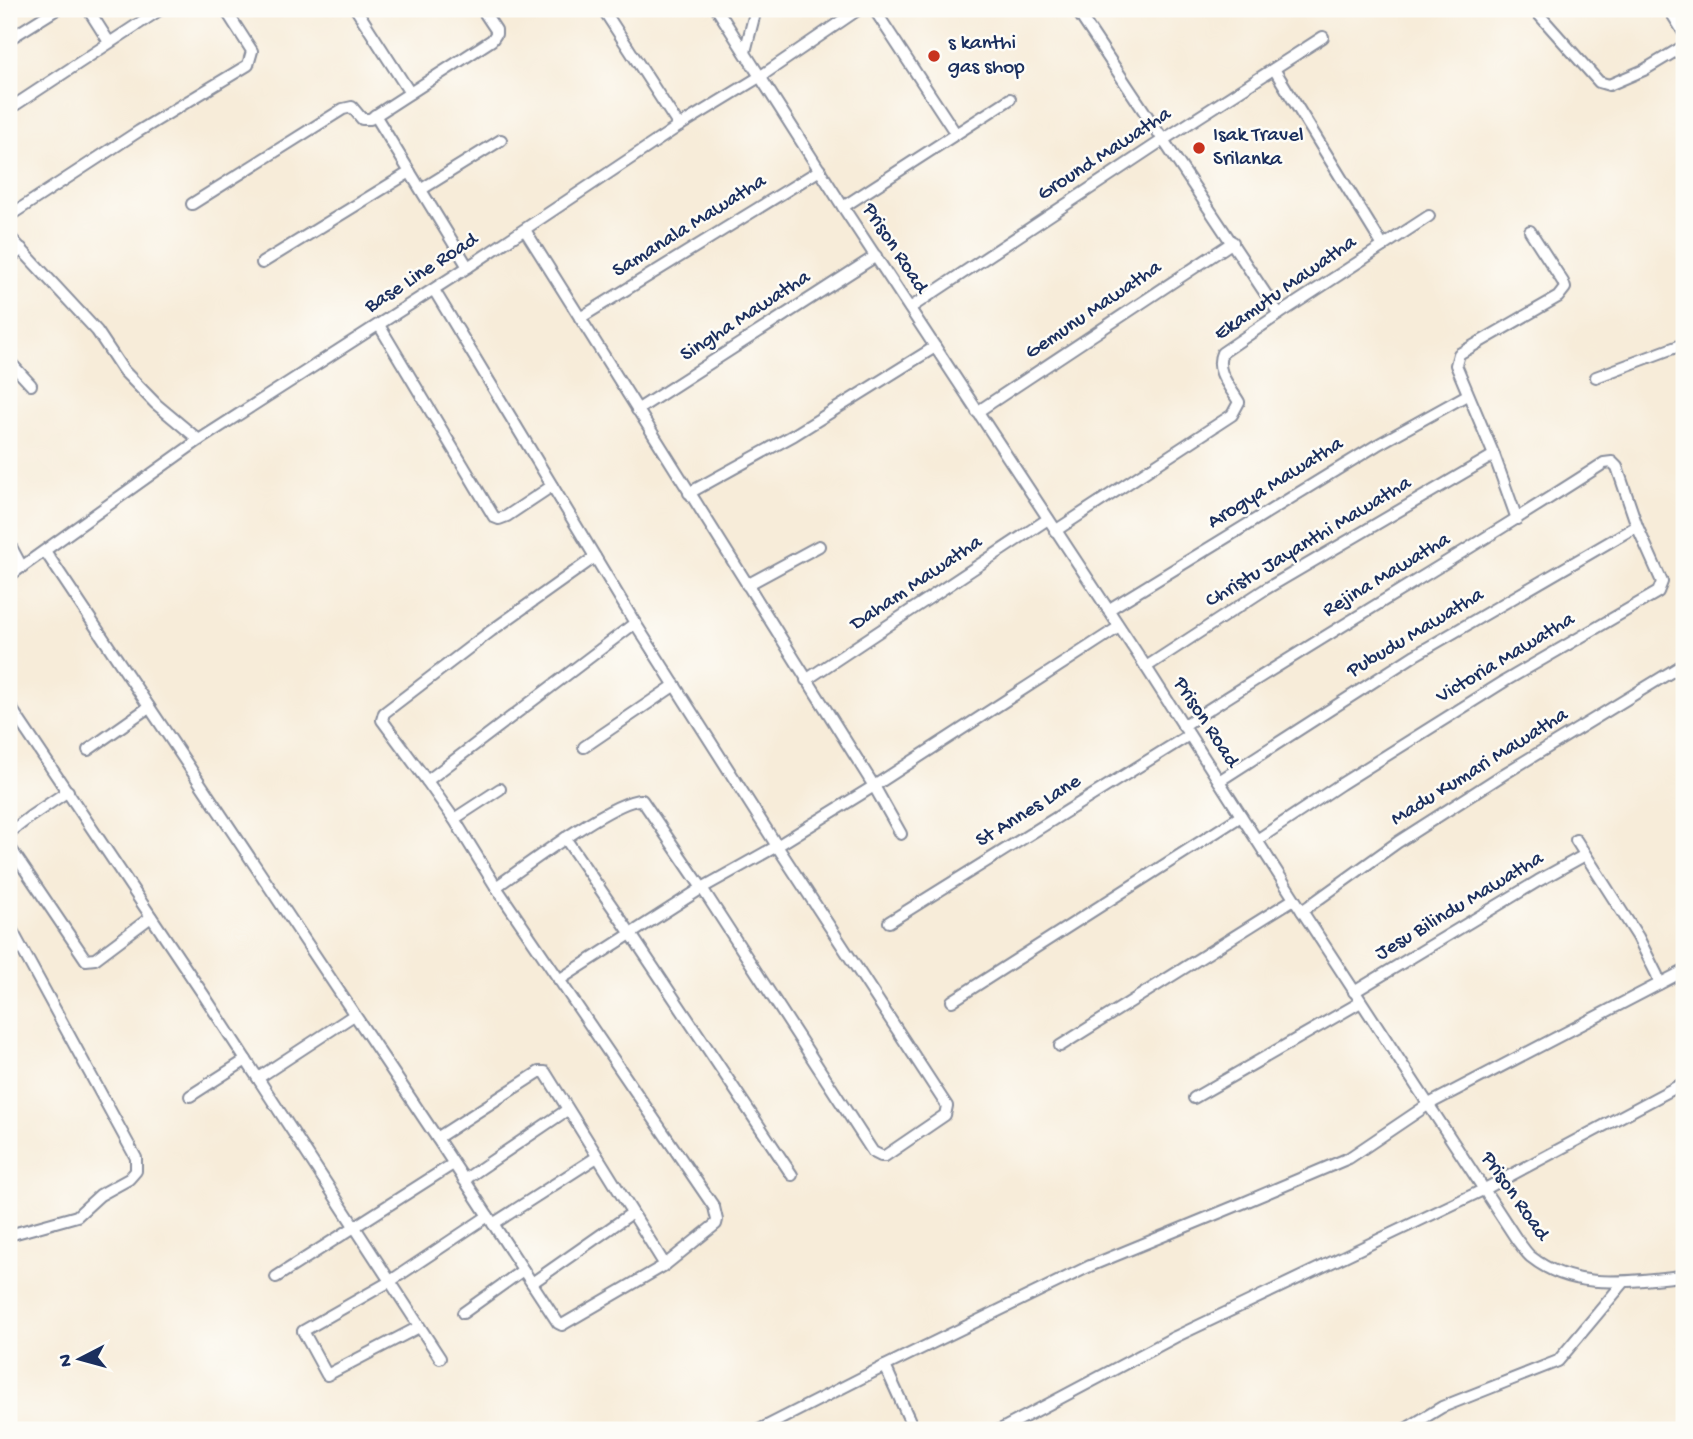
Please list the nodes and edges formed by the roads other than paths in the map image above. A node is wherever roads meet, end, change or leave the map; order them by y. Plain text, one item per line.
1 (57, 9) edge
2 (88, 9) edge
3 (161, 9) edge
4 (225, 9) edge
5 (356, 9) edge
6 (482, 9) edge
7 (603, 9) edge
8 (717, 9) edge
9 (756, 9) edge
10 (859, 9) edge
11 (874, 9) edge
12 (1076, 9) edge
13 (1534, 9) edge
14 (1669, 9) edge
15 (1684, 33) edge
16 (1323, 37) dead end
17 (9, 39) edge
18 (109, 42) junction
19 (1684, 46) edge
20 (746, 52) junction
21 (1274, 69) junction
22 (761, 76) junction
23 (410, 93) junction
24 (1010, 99) dead end
25 (9, 109) edge
26 (375, 115) junction
27 (679, 126) junction
28 (956, 135) junction
29 (501, 140) dead end
30 (1163, 140) junction
31 (820, 170) junction
32 (410, 172) junction
33 (422, 190) junction
34 (192, 204) dead end
35 (843, 207) junction
36 (9, 216) edge
37 (1429, 216) dead end
38 (525, 230) junction
39 (1530, 230) dead end
40 (9, 236) edge
41 (1233, 242) junction
42 (1383, 246) junction
43 (22, 249) junction
44 (876, 256) junction
45 (9, 259) edge
46 (262, 263) dead end
47 (468, 267) junction
48 (434, 289) junction
49 (909, 308) junction
50 (1279, 314) junction
51 (580, 318) junction
52 (379, 325) junction
53 (1684, 344) edge
54 (935, 347) junction
55 (9, 361) edge
56 (1596, 377) dead end
57 (31, 385) dead end
58 (1467, 395) junction
59 (638, 410) junction
60 (977, 412) junction
61 (198, 440) junction
62 (1494, 455) junction
63 (1612, 462) joint
64 (552, 486) junction
65 (689, 493) junction
66 (1048, 519) junction
67 (1517, 519) junction
68 (1637, 526) junction
69 (1055, 531) junction
70 (9, 543) edge
71 (819, 546) dead end
72 (45, 551) junction
73 (595, 557) junction
74 (22, 567) junction
75 (9, 576) edge
76 (747, 586) junction
77 (1108, 610) junction
78 (635, 624) junction
79 (1119, 627) junction
80 (1684, 664) edge
81 (1146, 667) junction
82 (806, 680) junction
83 (675, 685) junction
84 (9, 705) edge
85 (149, 707) junction
86 (1186, 730) junction
87 (583, 747) dead end
88 (88, 750) dead end
89 (426, 781) junction
90 (1219, 781) junction
91 (874, 786) junction
92 (500, 789) dead end
93 (68, 792) junction
94 (1241, 816) junction
95 (454, 819) junction
96 (9, 833) edge
97 (901, 834) dead end
98 (565, 838) junction
99 (1257, 840) junction
100 (1576, 840) dead end
101 (9, 846) edge
102 (777, 846) junction
103 (1585, 855) junction
104 (496, 887) junction
105 (702, 888) junction
106 (1294, 899) junction
107 (1302, 911) junction
108 (151, 917) junction
109 (889, 922) dead end
110 (9, 925) edge
111 (632, 934) junction
112 (1684, 971) edge
113 (559, 980) junction
114 (1659, 984) junction
115 (1358, 997) junction
116 (952, 1002) dead end
117 (354, 1015) junction
118 (1060, 1046) dead end
119 (246, 1060) junction
120 (258, 1078) junction
121 (1684, 1083) edge
122 (190, 1096) dead end
123 (1194, 1098) dead end
124 (1429, 1104) junction
125 (567, 1110) junction
126 (437, 1138) junction
127 (597, 1157) junction
128 (453, 1164) junction
129 (792, 1175) dead end
130 (464, 1180) junction
131 (1483, 1190) junction
132 (632, 1213) junction
133 (490, 1220) junction
134 (356, 1228) junction
135 (9, 1235) edge
136 (665, 1265) junction
137 (523, 1270) junction
138 (1684, 1276) edge
139 (276, 1278) dead end
140 (389, 1282) junction
141 (1624, 1282) junction
142 (532, 1283) junction
143 (463, 1313) dead end
144 (419, 1327) junction
145 (440, 1358) dead end
146 (885, 1366) junction
147 (759, 1430) edge
148 (915, 1430) edge
149 (1000, 1430) edge
150 (1404, 1430) edge

1 - 17 street
2 - 18 street
3 - 18 street
4 - 36 street
5 - 23 street
6 - 23 street
7 - 27 street
8 - 20 street, Prison Road
9 - 20 street
10 - 22 street, Base Line Road
11 - 28 street
12 - 30 street
13 - 19 street
14 - 15 street
16 - 21 street, Ground Mawatha
18 - 25 street
20 - 22 street, Prison Road
21 - 30 street, Ground Mawatha
21 - 42 street
22 - 27 street, Base Line Road
22 - 31 street, Prison Road
23 - 26 street
24 - 28 street
26 - 32 street
26 - 34 street
27 - 38 street, Base Line Road
28 - 35 street
29 - 33 street
30 - 41 street
30 - 49 street, Ground Mawatha
31 - 35 street, Prison Road
31 - 51 street, Samanala Mawatha
32 - 33 street
32 - 46 street
33 - 47 street
35 - 44 street, Prison Road
37 - 42 street, Ekamutu Mawatha
38 - 47 street, Base Line Road
38 - 51 street
39 - 58 street
40 - 43 street
41 - 50 street
41 - 60 street, Gemunu Mawatha
42 - 50 street, Ekamutu Mawatha
43 - 45 street
43 - 61 street
44 - 49 street, Prison Road
44 - 59 street, Singha Mawatha
47 - 48 street, Base Line Road
48 - 52 street, Base Line Road
48 - 64 street
49 - 54 street, Prison Road
50 - 69 street, Ekamutu Mawatha
51 - 59 street
52 - 61 street, Base Line Road
52 - 64 street
53 - 56 street
54 - 60 street, Prison Road
54 - 65 street
55 - 57 street
58 - 62 street
58 - 77 street, Arogya Mawatha
59 - 65 street
60 - 66 street, Prison Road
61 - 72 street, Base Line Road
62 - 67 street
62 - 81 street, Christu Jayanthi Mawatha
63 - 67 street, Rejina Mawatha
63 - 68 street, Victoria Mawatha
64 - 73 street
65 - 76 street
66 - 69 street, Prison Road
66 - 82 street, Daham Mawatha
67 - 86 street, Rejina Mawatha
68 - 90 street, Pubudu Mawatha
68 - 99 street, Victoria Mawatha
69 - 77 street, Prison Road
70 - 74 street
71 - 76 street
72 - 74 street, Base Line Road
72 - 85 street
73 - 78 street
73 - 89 street
74 - 75 street, Base Line Road
76 - 82 street
77 - 79 street, Prison Road
78 - 83 street
78 - 89 street
79 - 81 street, Prison Road
79 - 91 street
80 - 107 street, Madu Kumari Mawatha
81 - 86 street, Prison Road
82 - 91 street
83 - 87 street
83 - 102 street
84 - 93 street
85 - 88 street
85 - 117 street
86 - 90 street, Prison Road
86 - 109 street, St Annes Lane
89 - 95 street
90 - 94 street, Prison Road
91 - 97 street
91 - 102 street
92 - 95 street
93 - 96 street
93 - 108 street
94 - 99 street, Prison Road
94 - 116 street
95 - 104 street
98 - 104 street
98 - 105 street
98 - 111 street
99 - 106 street, Prison Road
100 - 103 street
101 - 108 street
102 - 105 street
102 - 105 street
103 - 114 street
103 - 115 street, Jesu Bilindu Mawatha
104 - 113 street
105 - 111 street
106 - 107 street, Prison Road
106 - 118 street
107 - 115 street, Prison Road
108 - 119 street
110 - 135 street
111 - 113 street
111 - 129 street
112 - 114 street
113 - 136 street
114 - 124 street
115 - 123 street, Jesu Bilindu Mawatha
115 - 124 street, Prison Road
117 - 120 street
117 - 126 street
119 - 120 street
119 - 122 street
120 - 134 street
121 - 131 street
124 - 131 street, Prison Road
124 - 146 street
125 - 126 street
125 - 127 street
125 - 130 street
126 - 128 street
127 - 132 street
127 - 133 street
128 - 130 street
128 - 134 street
130 - 133 street
131 - 141 street, Prison Road
131 - 149 street
132 - 136 street
132 - 142 street
133 - 137 street
133 - 140 street
134 - 139 street
134 - 140 street
136 - 142 street
137 - 142 street
137 - 143 street
138 - 141 street, Prison Road
140 - 144 street
140 - 144 street
141 - 150 street
144 - 145 street
146 - 147 street
146 - 148 street

